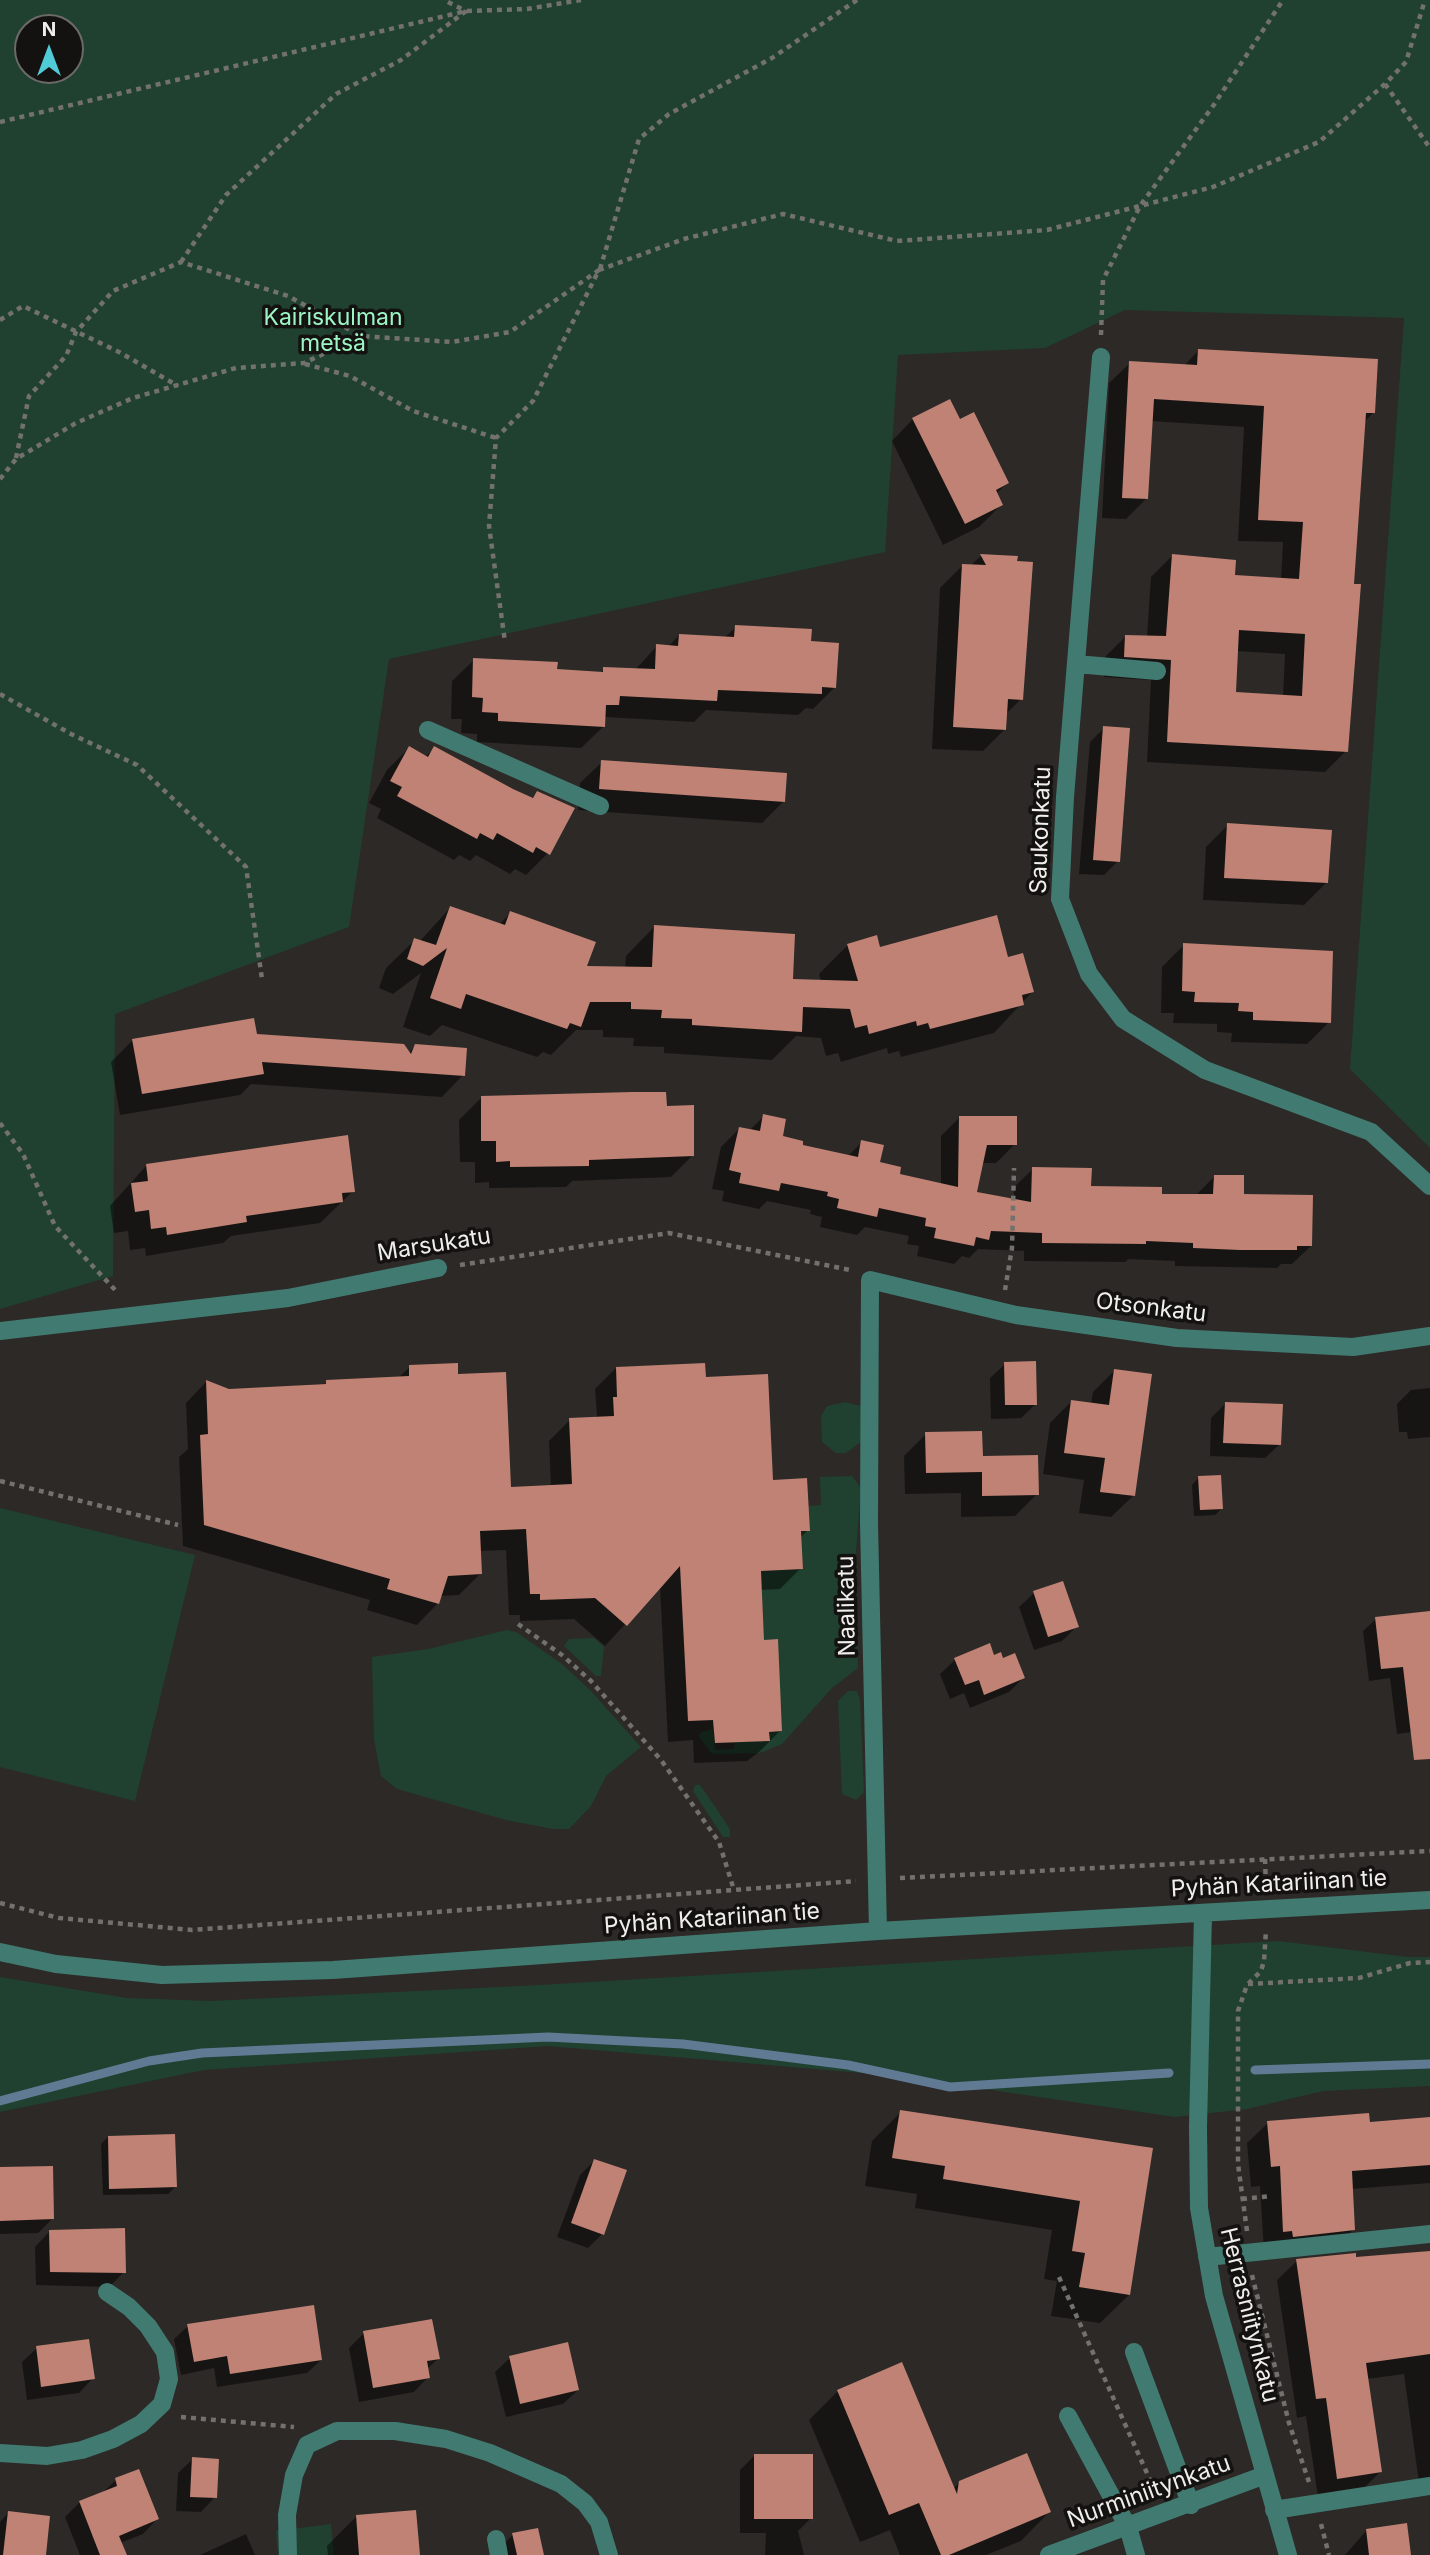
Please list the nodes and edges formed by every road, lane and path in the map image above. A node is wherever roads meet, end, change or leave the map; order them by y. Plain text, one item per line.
1 (444, 0) edge
2 (581, 0) edge
3 (857, 0) edge
4 (1283, 0) edge
5 (1425, 0) edge
6 (466, 11) junction
7 (1385, 84) junction
8 (0, 122) edge
9 (1430, 148) edge
10 (1140, 206) junction
11 (181, 262) junction
12 (599, 270) junction
13 (0, 320) edge
14 (76, 332) junction
15 (361, 336) junction
16 (1101, 357) joint
17 (304, 363) junction
18 (180, 387) junction
19 (496, 438) junction
20 (16, 459) junction
21 (0, 479) edge
22 (506, 642) dead end
23 (1076, 664) junction
24 (1157, 670) dead end
25 (0, 694) edge
26 (428, 730) dead end
27 (600, 806) dead end
28 (262, 979) dead end
29 (0, 1124) edge
30 (1014, 1168) dead end
31 (1430, 1186) edge
32 (438, 1268) joint
33 (870, 1280) junction
34 (1002, 1311) junction
35 (139, 1315) junction
36 (0, 1331) edge
37 (1430, 1336) edge
38 (0, 1481) edge
39 (178, 1525) dead end
40 (518, 1624) dead end
41 (1430, 1851) edge
42 (1265, 1859) junction
43 (877, 1879) junction
44 (734, 1890) junction
45 (1430, 1900) edge
46 (0, 1903) edge
47 (1266, 1910) junction
48 (1203, 1914) junction
49 (878, 1931) junction
50 (0, 1952) edge
51 (1430, 1962) edge
52 (1247, 1985) junction
53 (1271, 2196) dead end
54 (1242, 2199) junction
55 (1430, 2234) edge
56 (1250, 2252) junction
57 (1207, 2257) junction
58 (1059, 2277) dead end
59 (107, 2292) dead end
60 (1134, 2352) dead end
61 (151, 2414) junction
62 (1068, 2416) dead end
63 (337, 2431) junction
64 (0, 2453) edge
65 (1265, 2475) junction
66 (1430, 2486) edge
67 (1315, 2502) junction
68 (1191, 2505) junction
69 (1274, 2510) junction
70 (1165, 2514) junction
71 (1128, 2527) junction
72 (288, 2555) edge
73 (609, 2555) edge
74 (1049, 2555) edge
75 (1136, 2555) edge
76 (1288, 2555) edge
77 (1329, 2555) edge

1 - 6 path
2 - 6 path
3 - 12 path
4 - 10 path
5 - 7 path
6 - 8 path
6 - 11 path
7 - 9 path
7 - 10 path
10 - 12 path
10 - 16 path
11 - 14 path
11 - 15 path
12 - 15 path
12 - 19 path
13 - 14 path
14 - 18 path
14 - 20 path
15 - 17 path
16 - 23 street, Saukonkatu
17 - 18 path
17 - 19 path
18 - 20 path
19 - 22 path
20 - 21 path
23 - 24 street
23 - 31 street, Saukonkatu
25 - 28 path
26 - 27 street
29 - 35 path
30 - 34 path
32 - 33 path, Marsukatu
32 - 35 street, Marsukatu
33 - 34 street, Otsonkatu
33 - 43 street, Naalikatu
34 - 37 street, Otsonkatu
35 - 36 street, Marsukatu
38 - 39 path
40 - 44 path
41 - 42 path
42 - 43 path
42 - 47 path
43 - 44 path
43 - 49 street, Naalikatu
44 - 46 path
45 - 47 street, Pyhän Katariinan tie
47 - 48 street, Pyhän Katariinan tie
47 - 52 path
48 - 49 street, Pyhän Katariinan tie
48 - 57 street, Herrasniitynkatu
49 - 50 street, Pyhän Katariinan tie
51 - 52 path
52 - 54 path
53 - 54 path
54 - 56 path
55 - 56 street
56 - 57 street
56 - 67 path
57 - 65 street, Herrasniitynkatu
58 - 70 path
59 - 61 street
60 - 68 street
61 - 63 path
61 - 64 street
62 - 71 street
63 - 72 street
63 - 73 street
65 - 68 street, Nurminiitynkatu
65 - 69 street, Herrasniitynkatu
66 - 67 street
67 - 69 street
67 - 77 path
68 - 70 street, Nurminiitynkatu
69 - 76 street, Herrasniitynkatu
70 - 71 street, Nurminiitynkatu
71 - 74 street, Nurminiitynkatu
71 - 75 street

